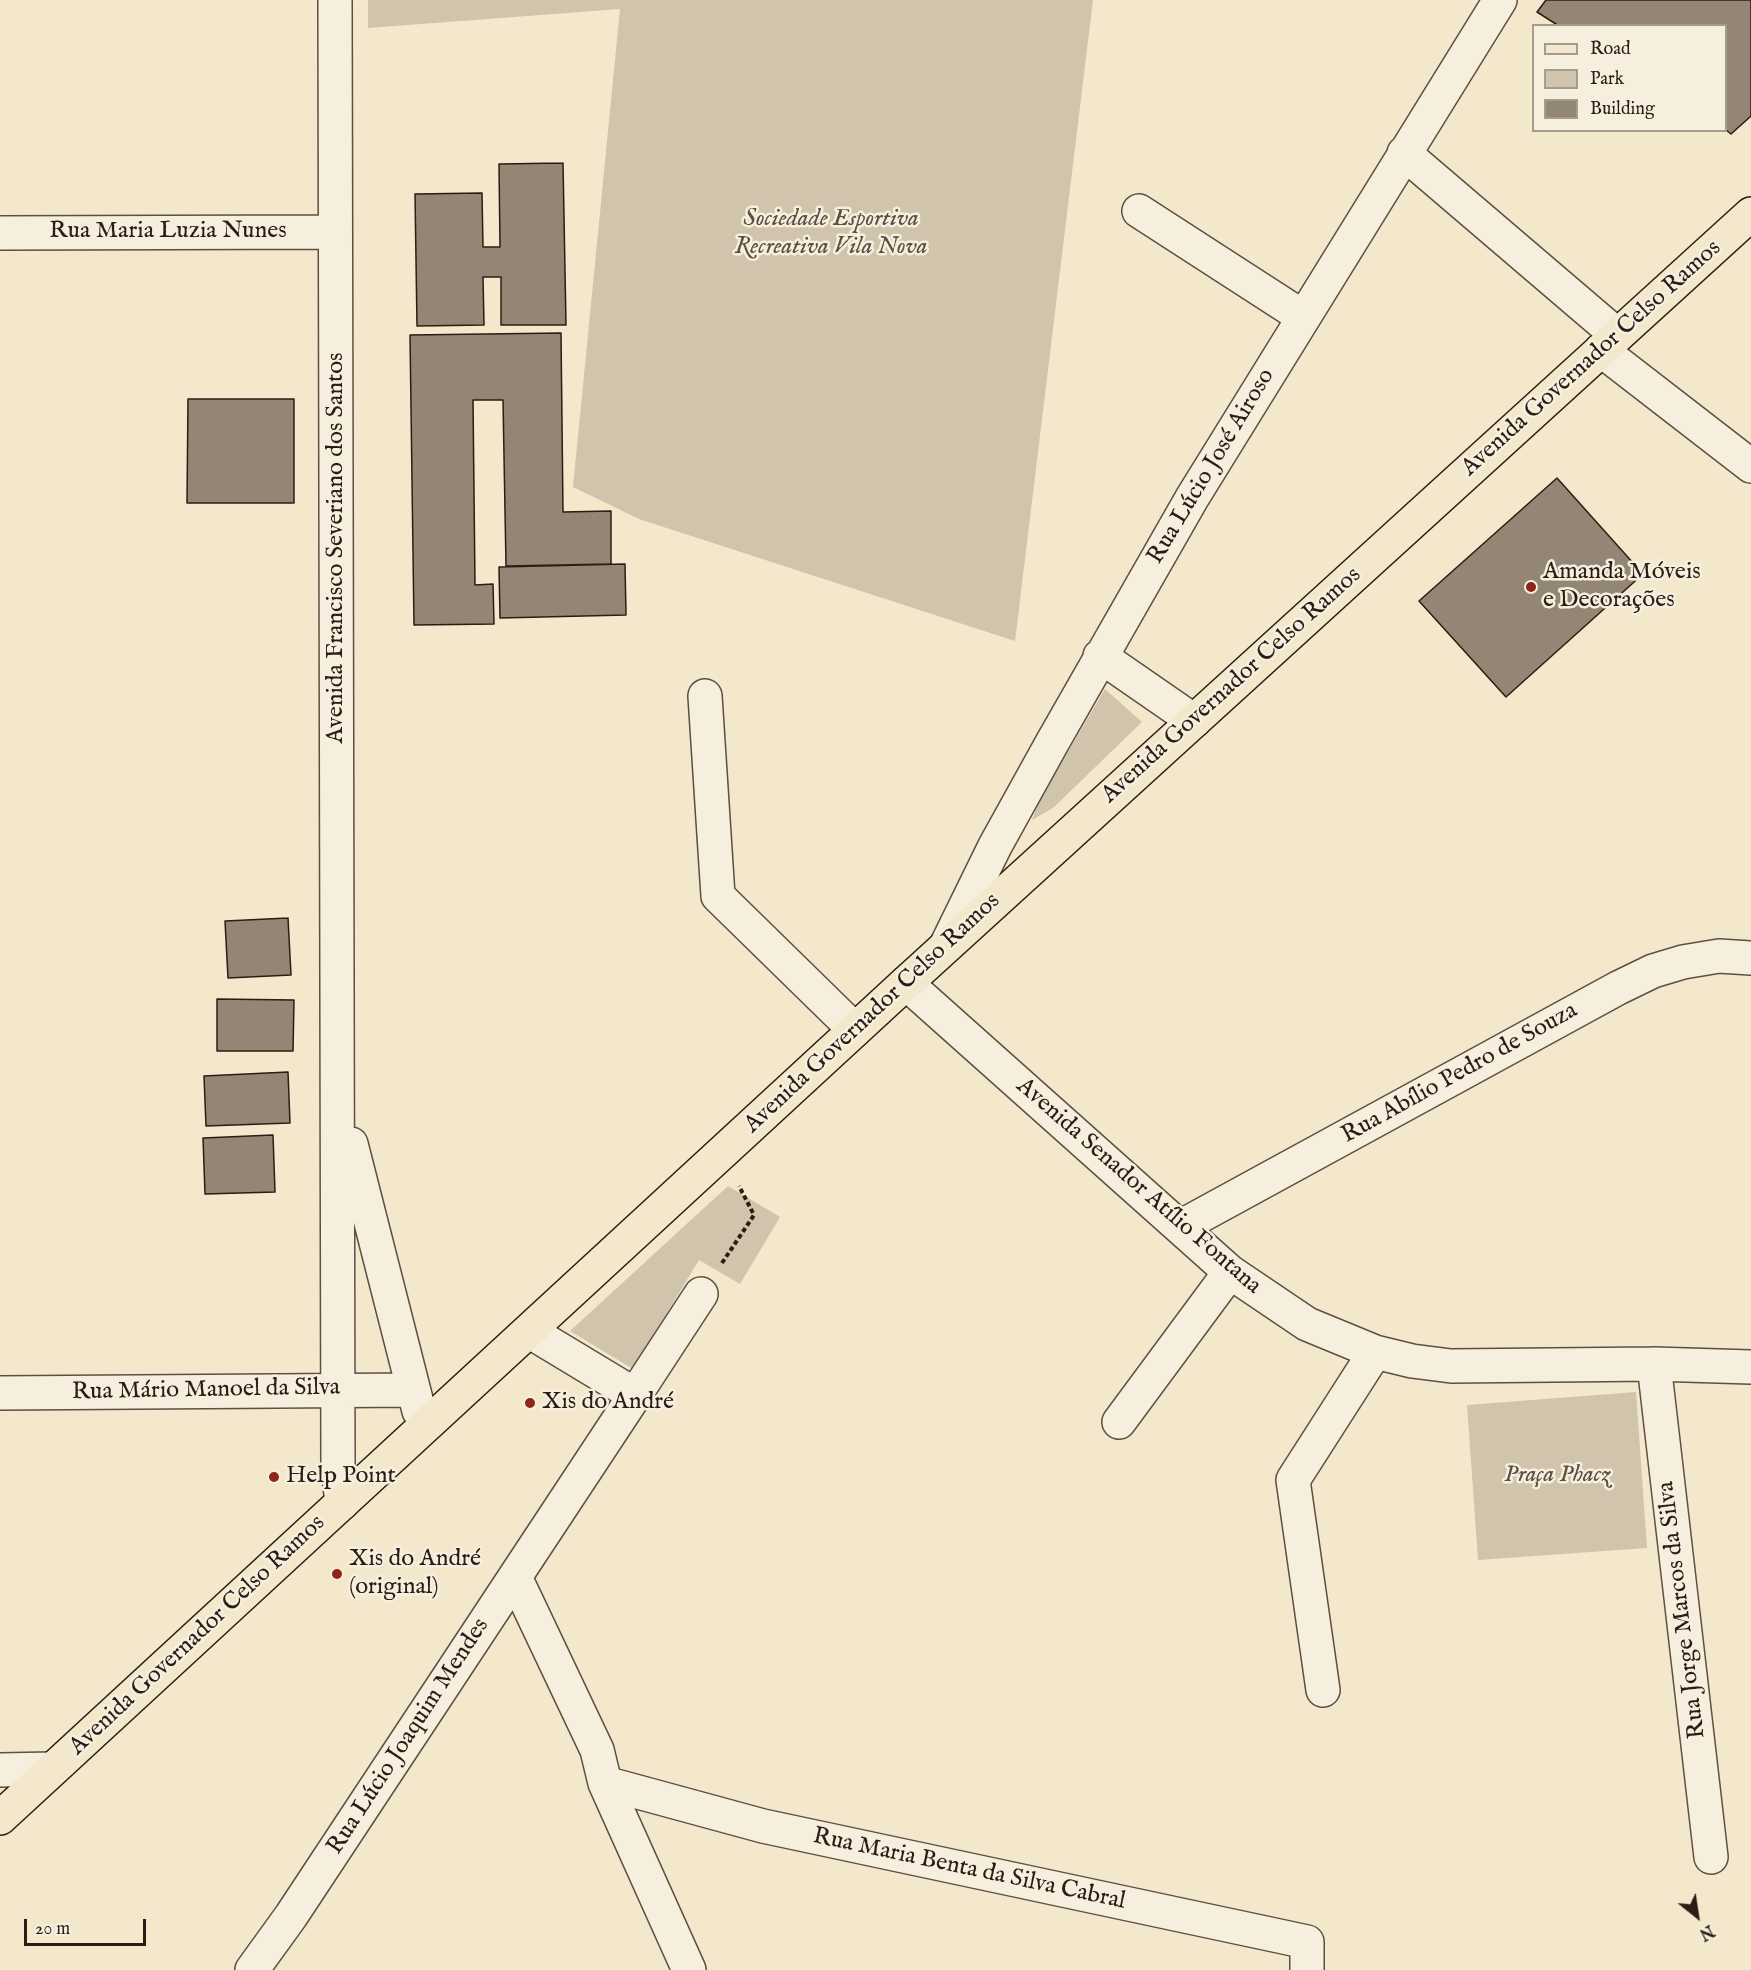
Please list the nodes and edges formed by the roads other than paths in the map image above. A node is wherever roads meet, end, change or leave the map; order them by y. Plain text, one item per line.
1 (335, 0) edge
2 (1500, 0) edge
3 (1404, 153) junction
4 (1140, 211) dead end
5 (1751, 214) edge
6 (335, 232) junction
7 (0, 233) edge
8 (1303, 317) junction
9 (1609, 343) junction
10 (1751, 466) edge
11 (1100, 656) junction
12 (705, 696) dead end
13 (1194, 721) junction
14 (946, 947) junction
15 (1751, 958) edge
16 (906, 983) junction
17 (855, 1030) junction
18 (339, 1096) junction
19 (1180, 1227) junction
20 (1230, 1272) junction
21 (701, 1294) road end
22 (529, 1331) junction
23 (1375, 1352) junction
24 (1654, 1364) junction
25 (1751, 1367) edge
26 (338, 1390) junction
27 (413, 1390) junction
28 (0, 1394) edge
29 (635, 1395) junction
30 (1119, 1422) dead end
31 (423, 1428) junction
32 (342, 1503) junction
33 (510, 1585) junction
34 (1323, 1690) dead end
35 (53, 1769) junction
36 (0, 1770) edge
37 (605, 1783) junction
38 (0, 1818) edge
39 (1711, 1857) dead end
40 (252, 1970) edge
41 (689, 1970) edge
42 (1307, 1970) edge

1 - 6 street, Avenida Francisco Severiano dos Santos
2 - 3 street, Rua Lúcio José Airoso
3 - 8 street, Rua Lúcio José Airoso
3 - 9 street
4 - 8 street
5 - 9 main road, Avenida Governador Celso Ramos
6 - 7 street, Rua Maria Luzia Nunes
6 - 18 street, Avenida Francisco Severiano dos Santos
8 - 11 street, Rua Lúcio José Airoso
9 - 10 street
9 - 13 main road, Avenida Governador Celso Ramos
11 - 13 street
11 - 14 street, Rua Lúcio José Airoso
12 - 17 street
13 - 14 main road, Avenida Governador Celso Ramos
14 - 16 main road, Avenida Governador Celso Ramos
15 - 19 street, Rua Abílio Pedro de Souza
16 - 17 main road, Avenida Governador Celso Ramos
16 - 19 street, Avenida Senador Atílio Fontana
17 - 22 main road, Avenida Governador Celso Ramos
18 - 26 street, Avenida Francisco Severiano dos Santos
18 - 27 street, Avenida Francisco Severiano dos Santos
19 - 20 street, Avenida Senador Atílio Fontana
20 - 23 street, Avenida Senador Atílio Fontana
20 - 30 street
21 - 29 street, Rua Lúcio Joaquim Mendes
22 - 29 street
22 - 31 main road, Avenida Governador Celso Ramos
23 - 24 street, Avenida Senador Atílio Fontana
23 - 34 street
24 - 25 street, Avenida Senador Atílio Fontana
24 - 39 street, Rua Jorge Marcos da Silva
26 - 27 street, Rua Mário Manoel da Silva
26 - 28 street, Rua Mário Manoel da Silva
26 - 32 street, Avenida Francisco Severiano dos Santos
27 - 31 street, Avenida Francisco Severiano dos Santos
29 - 33 street, Rua Lúcio Joaquim Mendes
31 - 32 main road, Avenida Governador Celso Ramos
32 - 35 main road, Avenida Governador Celso Ramos
33 - 37 street
33 - 40 street, Rua Lúcio Joaquim Mendes
35 - 36 street
35 - 38 main road, Avenida Governador Celso Ramos
37 - 41 street
37 - 42 street, Rua Maria Benta da Silva Cabral

